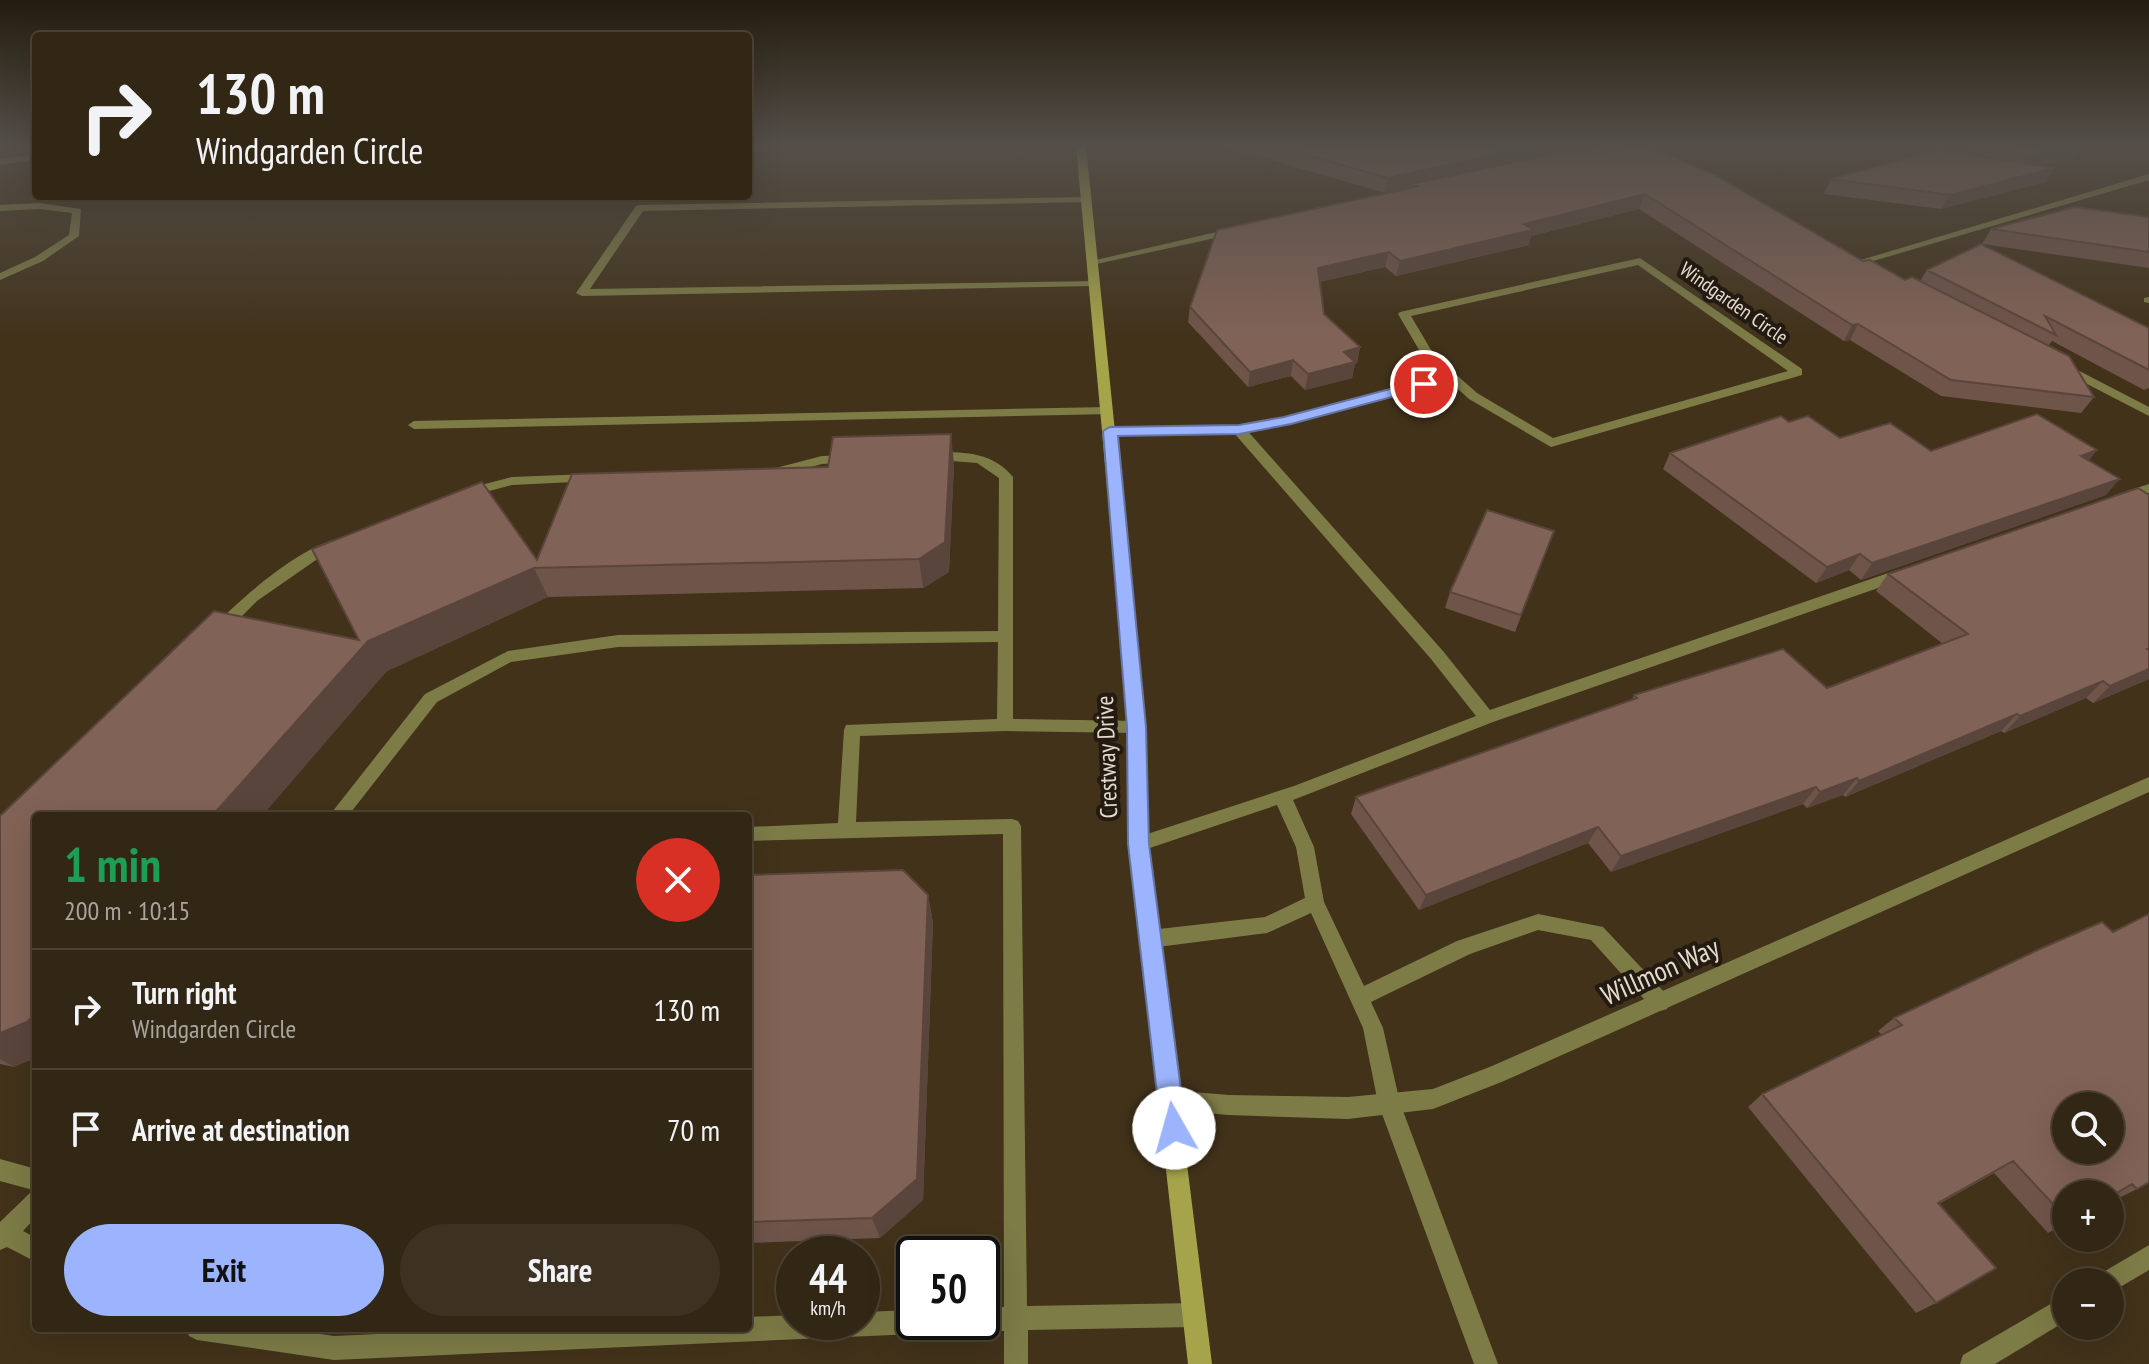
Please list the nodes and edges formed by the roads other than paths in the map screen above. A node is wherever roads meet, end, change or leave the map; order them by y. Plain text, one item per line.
1 (67, 210) edge
2 (639, 210) edge
3 (1088, 210) edge
4 (2038, 210) edge
5 (1246, 228) edge
6 (1847, 255) edge
7 (1092, 262) junction
8 (1859, 262) junction
9 (1873, 268) edge
10 (0, 277) edge
11 (1095, 283) junction
12 (2052, 361) edge
13 (1451, 377) junction
14 (1108, 411) junction
15 (2149, 412) edge
16 (414, 425) dead end
17 (1239, 430) junction
18 (1110, 431) junction
19 (917, 456) edge
20 (869, 458) edge
21 (764, 473) edge
22 (606, 478) edge
23 (2149, 488) edge
24 (450, 499) edge
25 (2104, 503) edge
26 (349, 539) edge
27 (1923, 566) edge
28 (1006, 636) junction
29 (208, 640) edge
30 (1487, 718) junction
31 (1005, 725) junction
32 (1137, 727) junction
33 (2149, 784) edge
34 (1282, 796) junction
35 (341, 812) edge
36 (847, 830) junction
37 (752, 834) edge
38 (1138, 844) junction
39 (1315, 902) junction
40 (1150, 939) junction
41 (1360, 998) junction
42 (1660, 1002) junction
43 (1170, 1100) junction
44 (1389, 1103) junction
45 (0, 1170) edge
46 (32, 1179) edge
47 (32, 1204) edge
48 (2, 1236) edge
49 (32, 1248) edge
50 (2149, 1257) edge
51 (2124, 1272) edge
52 (1194, 1315) junction
53 (2052, 1315) edge
54 (1017, 1317) junction
55 (1000, 1318) edge
56 (896, 1323) edge
57 (752, 1329) edge
58 (224, 1332) edge
59 (691, 1332) edge
60 (1016, 1364) edge
61 (1200, 1364) edge
62 (1486, 1364) edge
63 (1972, 1364) edge

1 - 10 street
2 - 11 street
3 - 7 main road, Crestway Drive
4 - 8 street
5 - 7 street
6 - 8 street
7 - 11 main road, Crestway Drive
8 - 9 street
11 - 14 main road, Crestway Drive
12 - 15 street
13 - 13 street, Windgarden Circle
13 - 17 street
14 - 16 street
14 - 18 main road, Crestway Drive
17 - 18 street
17 - 30 street
18 - 32 main road, Crestway Drive
19 - 28 street
20 - 21 street
22 - 24 street
23 - 25 street
26 - 29 street
27 - 30 street
28 - 31 street
28 - 35 street
30 - 34 street
31 - 32 street
31 - 36 street
32 - 38 main road, Crestway Drive
33 - 42 street, Willmon Way
34 - 38 street
34 - 39 street
36 - 37 street
36 - 54 street
38 - 40 main road, Crestway Drive
39 - 40 street
39 - 41 street
40 - 43 main road, Crestway Drive
41 - 42 street
41 - 44 street
42 - 44 street, Willmon Way
43 - 44 street, Willmon Way
43 - 52 main road, Crestway Drive
44 - 62 street
45 - 46 street
47 - 48 street
48 - 49 street
50 - 51 street
52 - 54 street
52 - 61 main road, Crestway Drive
53 - 63 street
54 - 55 street
54 - 60 street
56 - 57 street
58 - 59 street

